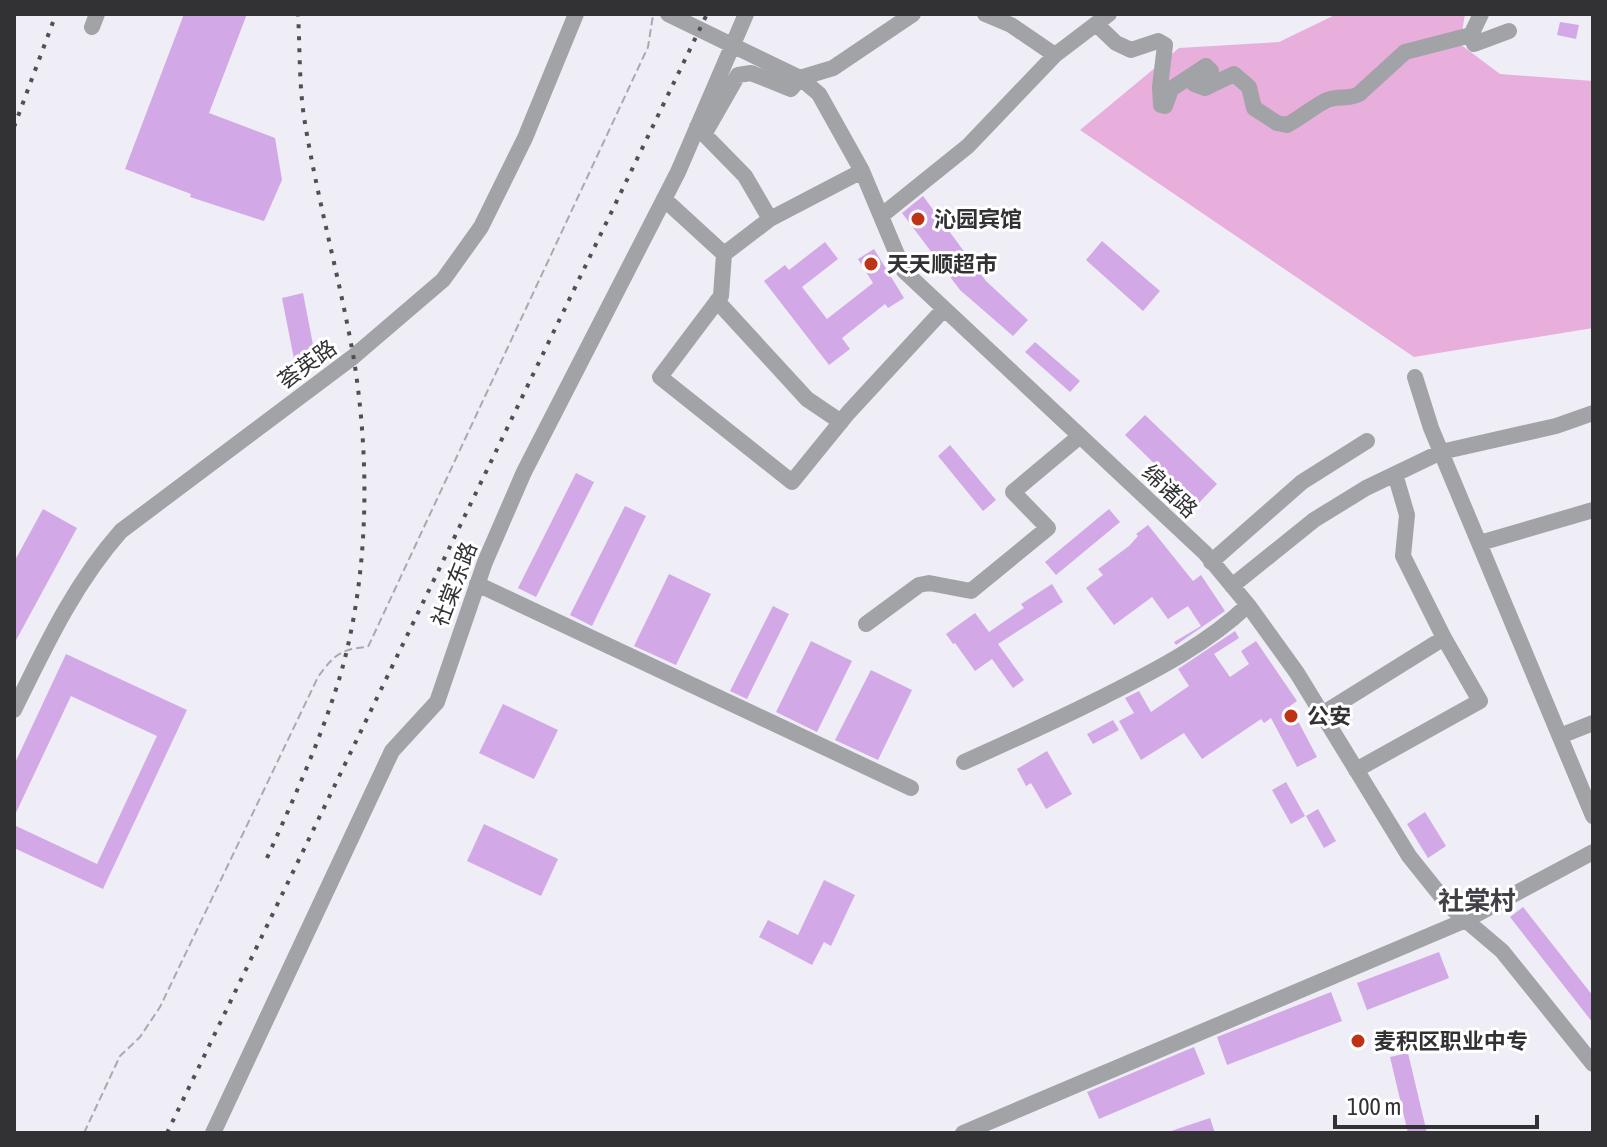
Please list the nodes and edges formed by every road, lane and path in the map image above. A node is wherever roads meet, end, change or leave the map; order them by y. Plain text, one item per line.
1 (576, 14) edge
2 (653, 14) edge
3 (668, 14) edge
4 (746, 14) edge
5 (913, 14) edge
6 (985, 14) edge
7 (1481, 14) edge
8 (1010, 18) edge
9 (1102, 19) edge
10 (1509, 31) dead end
11 (1471, 35) junction
12 (733, 46) junction
13 (1055, 55) junction
14 (800, 78) junction
15 (701, 130) junction
16 (862, 171) junction
17 (664, 199) junction
18 (881, 216) junction
19 (770, 219) junction
20 (724, 254) junction
21 (717, 301) junction
22 (944, 309) junction
23 (1415, 377) dead end
24 (1593, 413) edge
25 (841, 422) junction
26 (1080, 436) junction
27 (1367, 441) dead end
28 (1441, 452) junction
29 (1395, 474) junction
30 (1593, 510) edge
31 (1480, 543) junction
32 (1211, 562) junction
33 (477, 584) junction
34 (1232, 586) junction
35 (1248, 605) junction
36 (866, 624) dead end
37 (1444, 638) junction
38 (14, 710) edge
39 (1322, 714) junction
40 (1593, 723) edge
41 (1560, 736) junction
42 (964, 762) dead end
43 (1356, 770) junction
44 (911, 788) dead end
45 (1591, 807) edge
46 (1593, 852) edge
47 (1466, 920) junction
48 (1593, 1064) edge
49 (84, 1133) edge
50 (213, 1133) edge
51 (963, 1133) edge

1 - 38 street, 荟英路
2 - 49 path
3 - 12 street, 绵诸路
4 - 12 street, 社棠东路
5 - 14 street
6 - 8 street
7 - 11 street
8 - 13 street
9 - 11 street
9 - 13 street
10 - 11 street
12 - 14 street, 绵诸路
12 - 15 street, 社棠东路
13 - 18 street
14 - 15 street
14 - 16 street, 绵诸路
15 - 17 street, 社棠东路
15 - 19 street
16 - 18 street, 绵诸路
16 - 19 street
17 - 20 street
17 - 33 street, 社棠东路
18 - 22 street, 绵诸路
19 - 20 street
20 - 21 street
21 - 25 street
21 - 25 street
22 - 25 street
22 - 26 street, 绵诸路
23 - 28 street
24 - 28 street
26 - 32 street, 绵诸路
26 - 36 street
27 - 32 street
28 - 29 street
28 - 31 street
29 - 34 street
29 - 37 street
30 - 31 street
31 - 41 street
32 - 34 street, 绵诸路
33 - 44 street
33 - 50 street, 社棠东路
34 - 35 street, 绵诸路
35 - 39 street, 绵诸路
35 - 42 street
37 - 39 street
37 - 43 street
39 - 43 street, 绵诸路
40 - 41 street
41 - 45 street
43 - 47 street, 绵诸路
46 - 47 street
47 - 48 street, 绵诸路
47 - 51 street

